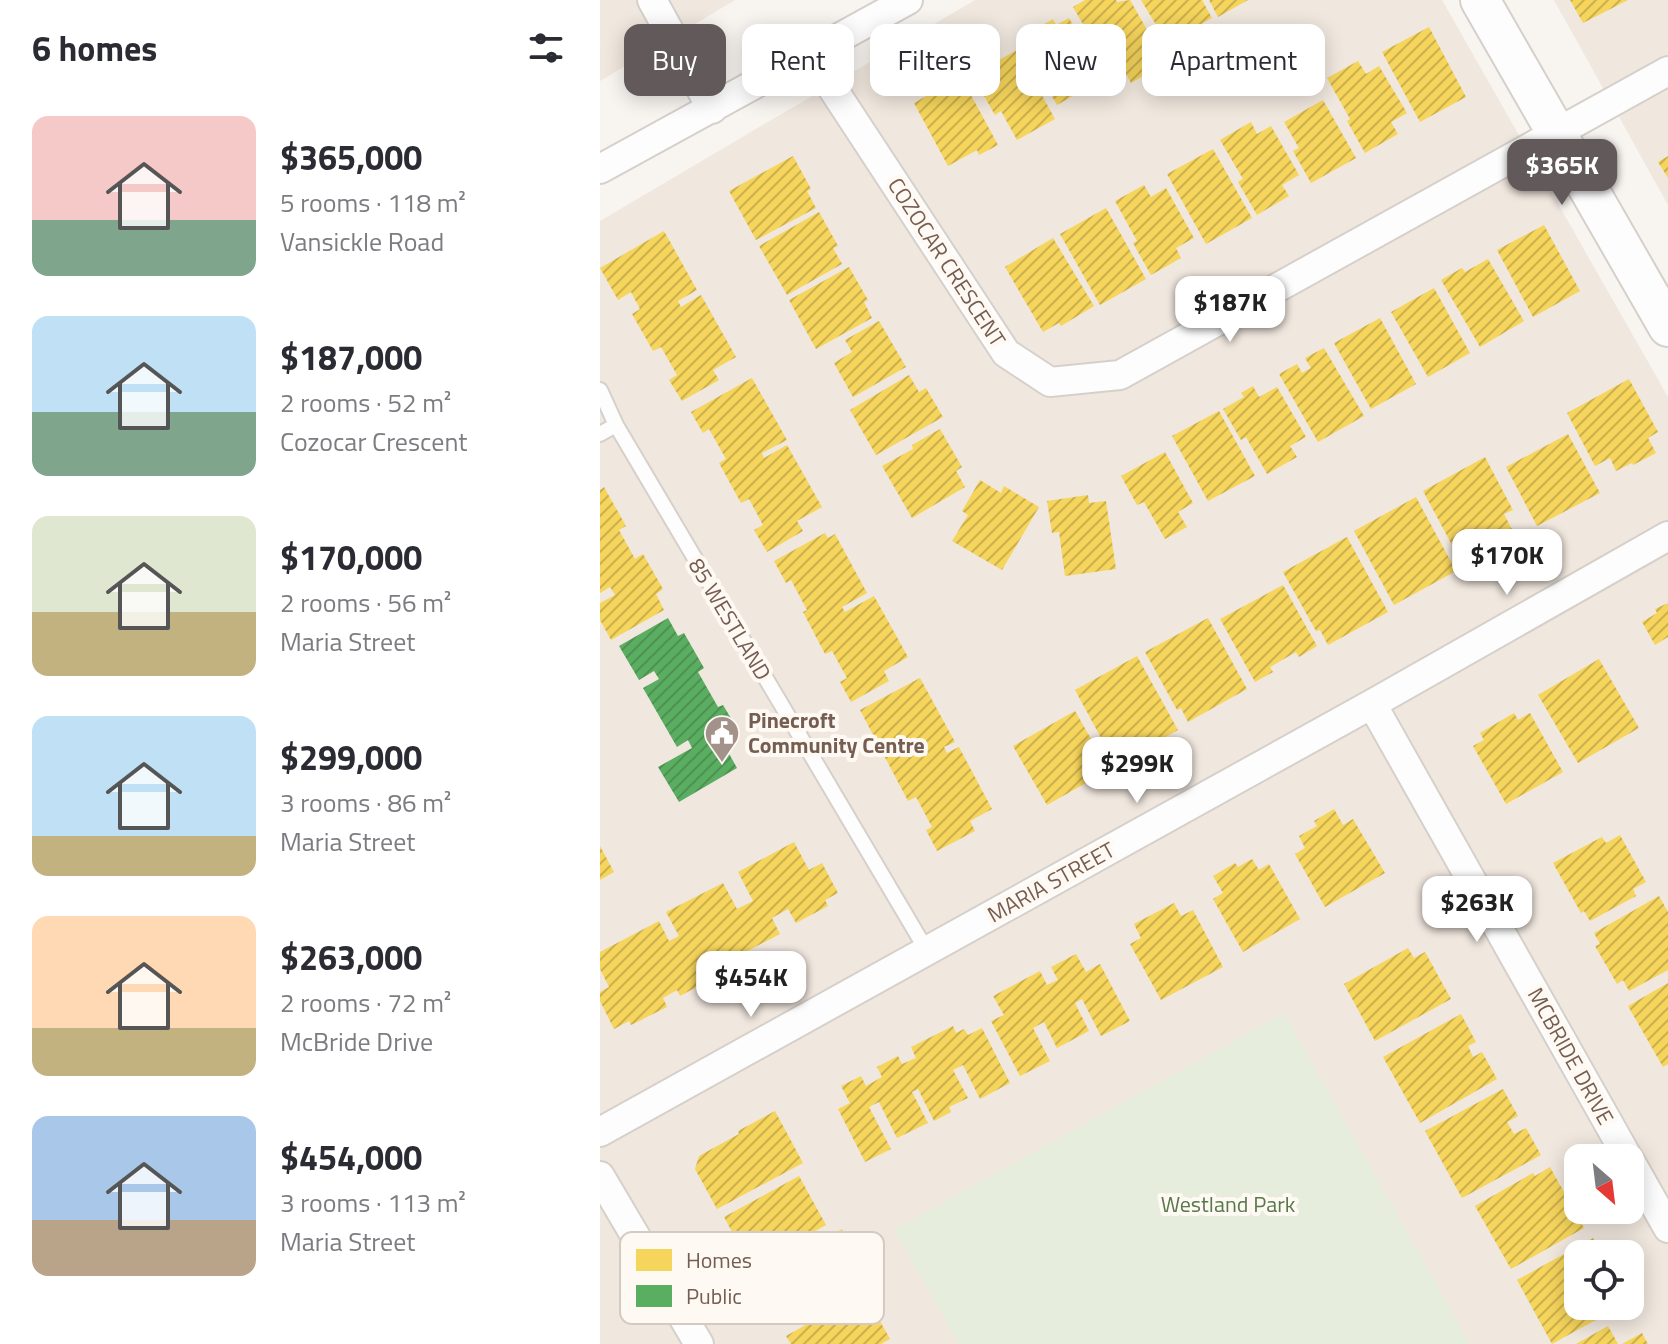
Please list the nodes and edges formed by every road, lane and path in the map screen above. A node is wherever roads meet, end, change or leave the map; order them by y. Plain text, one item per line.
1 (652, 0) edge
2 (908, 0) edge
3 (1480, 0) edge
4 (854, 30) edge
5 (1668, 71) edge
6 (742, 92) edge
7 (838, 96) edge
8 (712, 109) junction
9 (1555, 133) junction
10 (600, 169) edge
11 (1668, 327) edge
12 (600, 390) edge
13 (616, 425) junction
14 (600, 434) edge
15 (1668, 536) edge
16 (1372, 704) junction
17 (927, 951) junction
18 (600, 1132) edge
19 (1621, 1144) edge
20 (600, 1176) edge
21 (1644, 1186) edge
22 (1668, 1228) edge
23 (633, 1232) edge
24 (687, 1324) edge
25 (699, 1344) edge

1 - 8 street
2 - 4 street
3 - 9 street
5 - 9 street, COZOCAR CRESCENT
6 - 8 street
7 - 9 street, COZOCAR CRESCENT
8 - 10 street
9 - 11 street
12 - 13 lane, 85 WESTLAND
13 - 14 lane
13 - 17 lane, 85 WESTLAND
15 - 16 street, MARIA STREET
16 - 17 street, MARIA STREET
16 - 19 street, MCBRIDE DRIVE
17 - 18 street, MARIA STREET
20 - 23 street
21 - 22 street, MCBRIDE DRIVE
24 - 25 street

